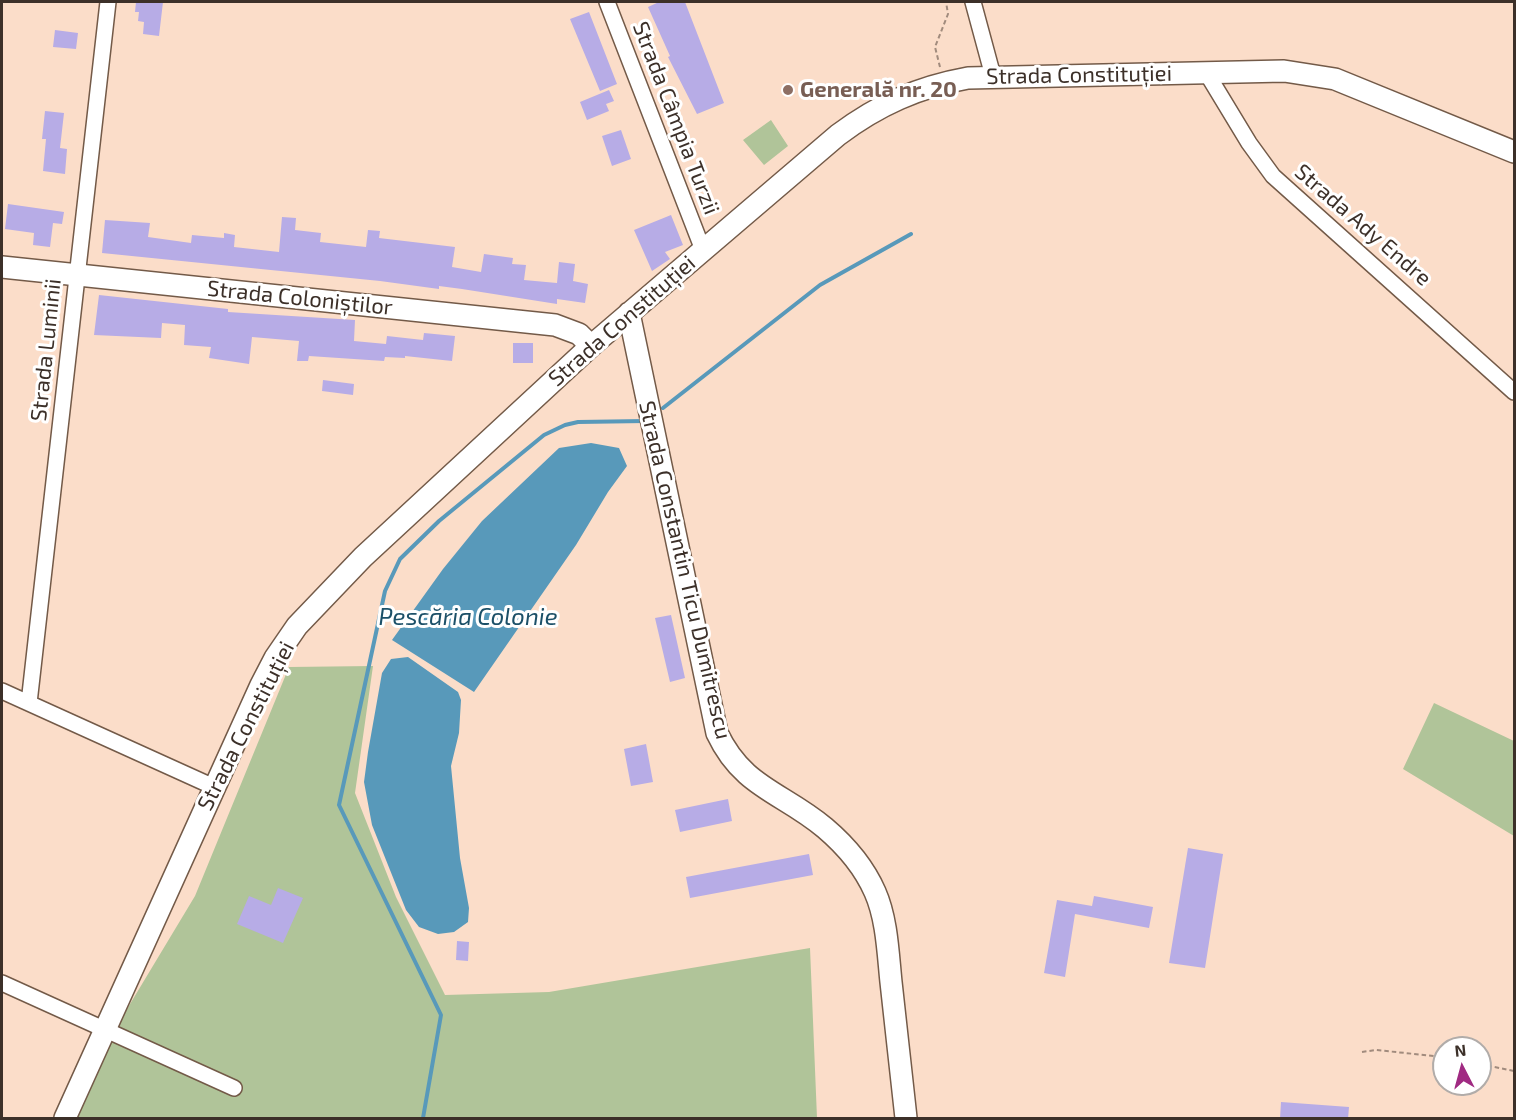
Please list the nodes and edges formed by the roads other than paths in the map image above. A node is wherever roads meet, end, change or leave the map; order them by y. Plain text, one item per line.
1 (108, 2) edge
2 (607, 2) edge
3 (973, 2) edge
4 (1206, 72) junction
5 (993, 76) junction
6 (1515, 152) edge
7 (703, 250) junction
8 (2, 267) edge
9 (77, 275) junction
10 (629, 313) junction
11 (591, 346) junction
12 (1515, 392) edge
13 (2, 691) edge
14 (29, 703) junction
15 (214, 787) junction
16 (2, 982) edge
17 (104, 1030) junction
18 (234, 1088) dead end
19 (65, 1119) edge
20 (906, 1119) edge

1 - 9 street, Strada Luminii
2 - 7 street, Strada Câmpia Turzii
3 - 5 street
4 - 5 street, Strada Constituției
4 - 6 street, Strada Constituției
4 - 12 street, Strada Ady Endre
5 - 7 street, Strada Constituției
7 - 10 street, Strada Constituției
8 - 9 street, Strada Coloniștilor
9 - 11 street, Strada Coloniștilor
9 - 14 street, Strada Luminii
10 - 11 street, Strada Constituției
10 - 20 street, Strada Constantin Ticu Dumitrescu
11 - 15 street, Strada Constituției
13 - 14 street
14 - 15 street
15 - 17 street, Strada Constituției
16 - 17 street
17 - 18 street
17 - 19 street, Strada Constituției

